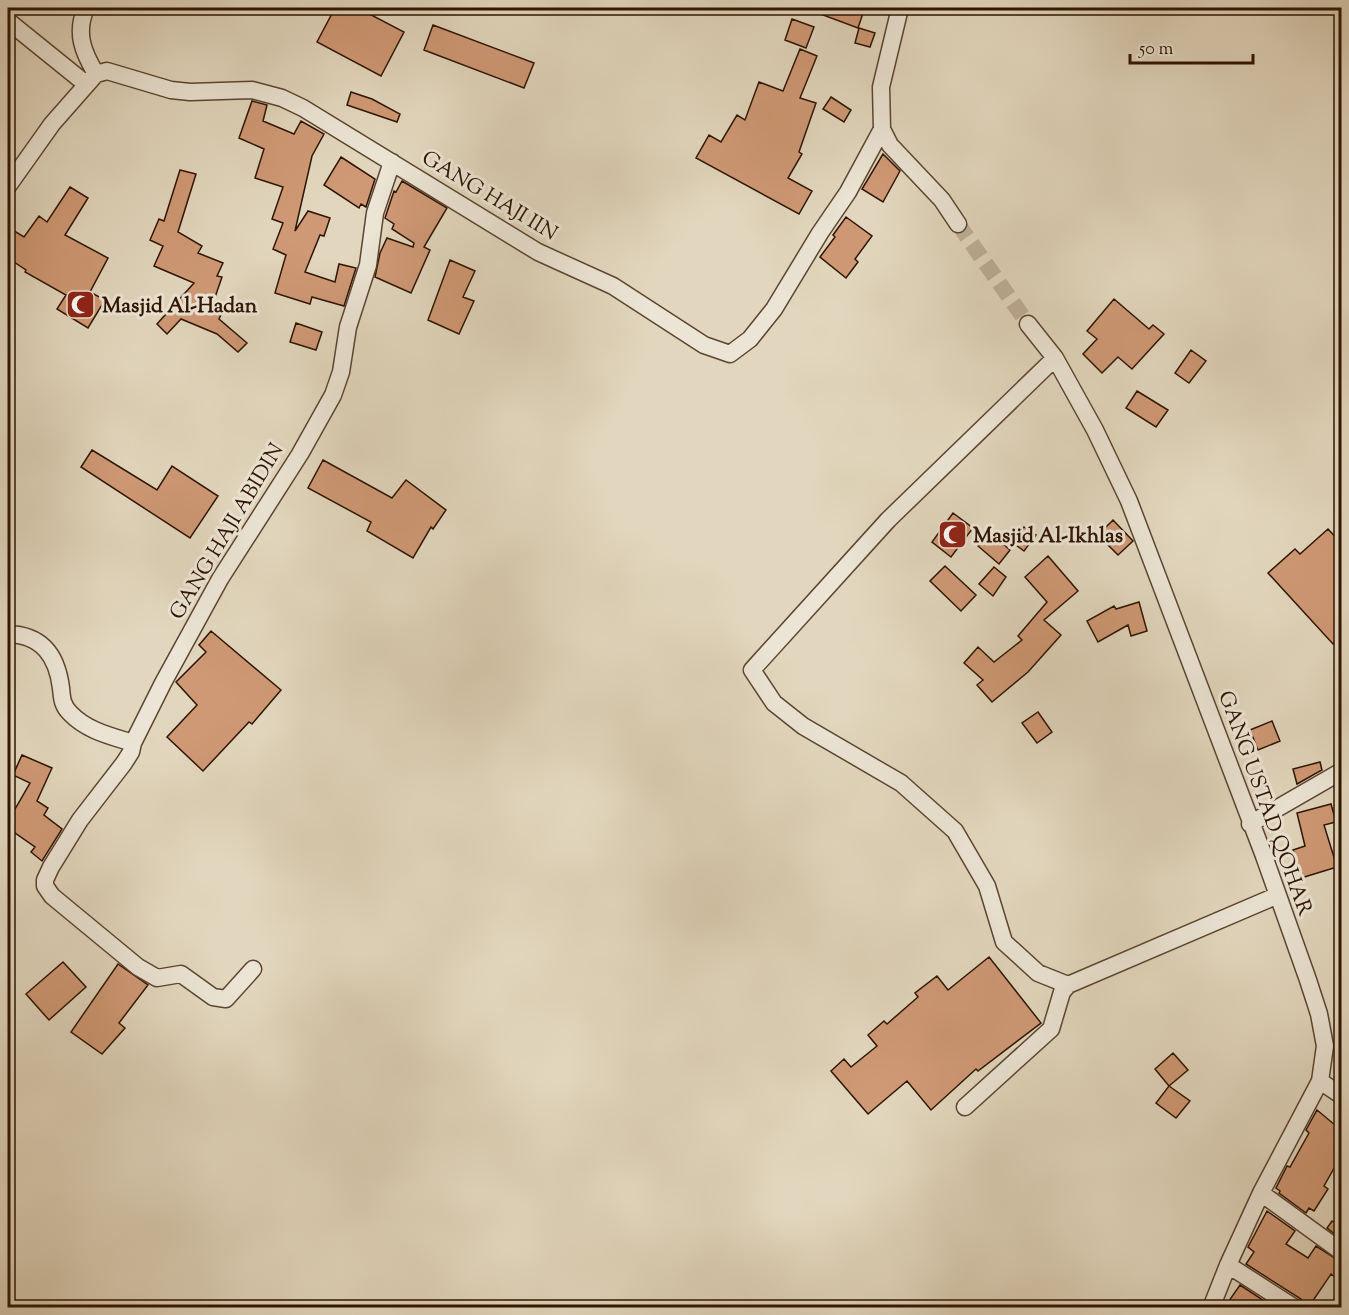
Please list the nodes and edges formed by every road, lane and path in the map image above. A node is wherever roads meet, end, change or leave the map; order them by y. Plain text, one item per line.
1 (86, 8) edge
2 (900, 8) edge
3 (8, 21) edge
4 (92, 79) junction
5 (882, 129) junction
6 (392, 162) junction
7 (8, 186) edge
8 (958, 224) tunnel mouth
9 (1028, 324) tunnel mouth
10 (1055, 358) junction
11 (8, 634) edge
12 (133, 743) junction
13 (1341, 771) edge
14 (1250, 824) junction
15 (1276, 896) junction
16 (253, 969) dead end
17 (1068, 985) junction
18 (1320, 1081) junction
19 (1341, 1096) edge
20 (964, 1107) dead end
21 (1261, 1193) junction
22 (1341, 1252) edge
23 (1228, 1265) junction
24 (1211, 1308) edge
25 (1294, 1308) edge

1 - 4 street
2 - 5 street
3 - 4 street
4 - 6 street, GANG HAJI IIN
4 - 7 street
5 - 6 street, GANG HAJI IIN
5 - 8 street
6 - 12 street, GANG HAJI ABIDIN
9 - 10 street, GANG USTAD QOHAR
10 - 14 street, GANG USTAD QOHAR
10 - 17 street
11 - 12 street
12 - 16 street, GANG HAJI ABIDIN
13 - 14 street
14 - 15 street, GANG USTAD QOHAR
15 - 17 street
15 - 18 street, GANG USTAD QOHAR
17 - 20 street
18 - 19 street
18 - 21 street, GANG USTAD QOHAR
21 - 22 street
21 - 23 street, GANG USTAD QOHAR
23 - 24 street, GANG USTAD QOHAR
23 - 25 street

